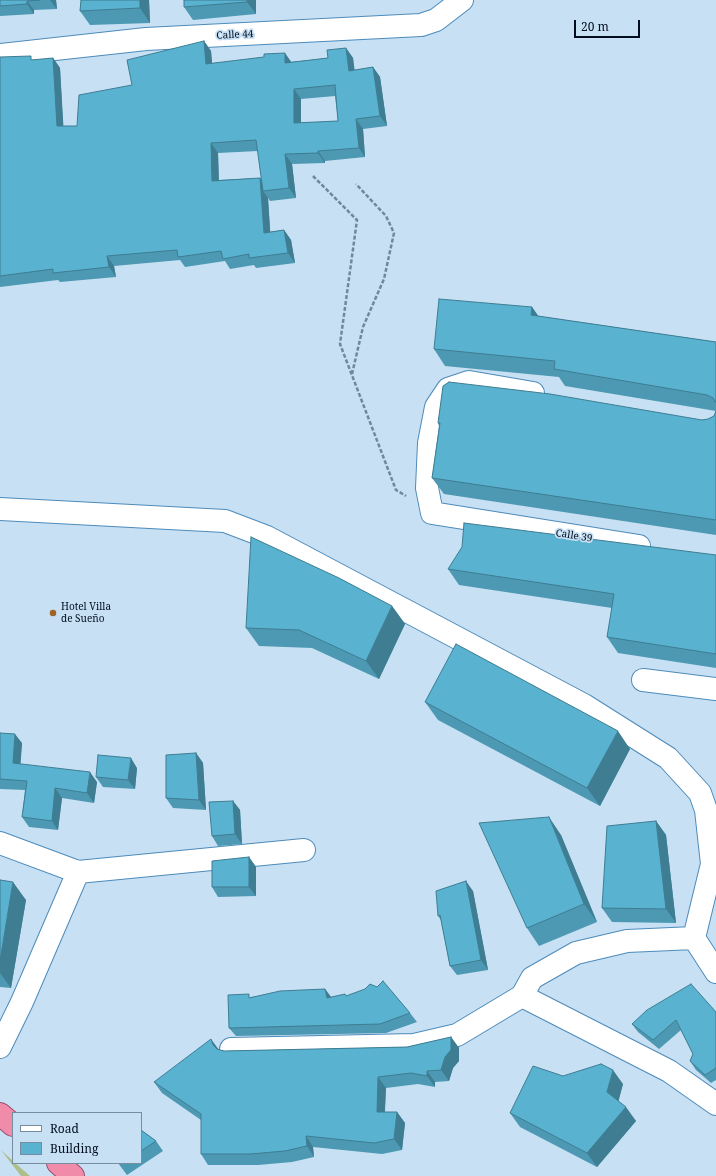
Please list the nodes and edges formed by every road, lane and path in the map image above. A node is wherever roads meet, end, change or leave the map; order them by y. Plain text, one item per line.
1 (462, 0) edge
2 (0, 56) edge
3 (313, 176) dead end
4 (356, 184) dead end
5 (352, 375) junction
6 (554, 397) edge
7 (0, 509) edge
8 (432, 513) junction
9 (662, 550) edge
10 (643, 680) dead end
11 (716, 689) edge
12 (0, 843) edge
13 (304, 850) dead end
14 (714, 862) edge
15 (78, 872) junction
16 (694, 938) junction
17 (716, 972) edge
18 (522, 996) junction
19 (0, 1047) edge
20 (231, 1049) edge
21 (716, 1104) edge
22 (0, 1114) edge
23 (12, 1124) edge
24 (45, 1164) edge
25 (59, 1164) edge
26 (52, 1176) edge
27 (72, 1176) edge

1 - 2 street, Calle 44
3 - 5 path
4 - 5 path
5 - 8 path
6 - 8 street
7 - 14 street
8 - 9 street, Calle 39
10 - 11 street
12 - 15 street
13 - 15 street
14 - 16 street
15 - 19 street
16 - 17 street
16 - 18 street
18 - 20 street
18 - 21 street
22 - 23 highway
24 - 26 highway
25 - 27 highway

